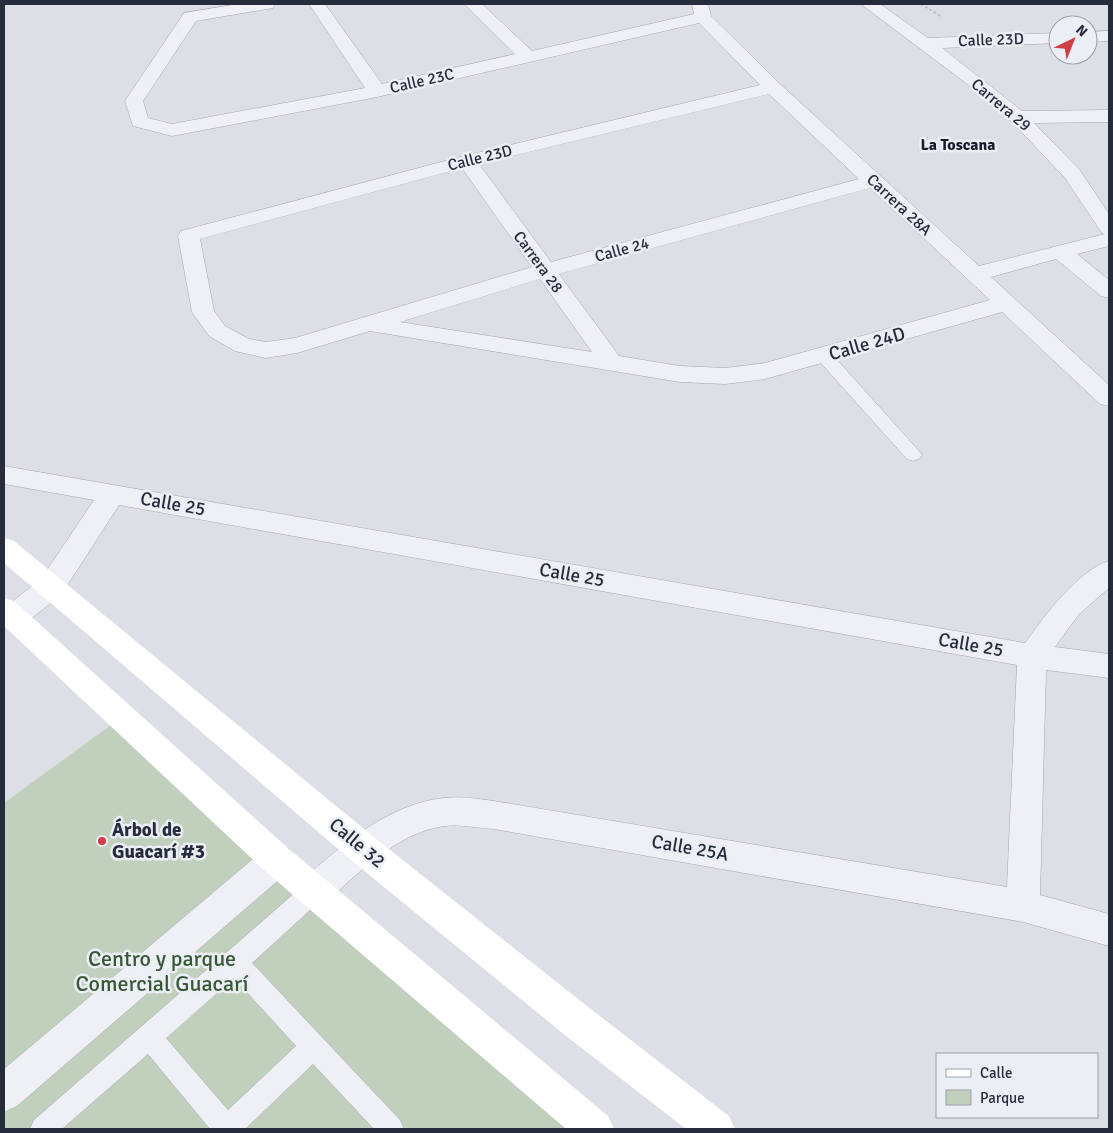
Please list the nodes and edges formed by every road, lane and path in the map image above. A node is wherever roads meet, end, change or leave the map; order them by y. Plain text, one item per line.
1 (266, 4) edge
2 (317, 4) edge
3 (472, 4) edge
4 (869, 4) edge
5 (702, 11) edge
6 (1048, 38) edge
7 (924, 43) junction
8 (528, 56) junction
9 (772, 88) junction
10 (377, 91) junction
11 (1109, 116) edge
12 (1019, 117) junction
13 (467, 161) junction
14 (874, 181) junction
15 (1109, 229) edge
16 (189, 236) joint
17 (1109, 240) edge
18 (1060, 251) junction
19 (544, 271) junction
20 (975, 274) junction
21 (1109, 291) edge
22 (1006, 303) junction
23 (370, 324) junction
24 (824, 356) junction
25 (611, 362) junction
26 (1109, 398) edge
27 (913, 455) dead end
28 (4, 475) edge
29 (112, 494) junction
30 (4, 548) edge
31 (1109, 572) edge
32 (51, 587) junction
33 (8, 613) edge
34 (1032, 656) junction
35 (1109, 666) edge
36 (363, 849) junction
37 (277, 860) junction
38 (313, 892) junction
39 (1023, 906) junction
40 (1109, 930) edge
41 (235, 962) junction
42 (149, 1038) junction
43 (313, 1047) junction
44 (4, 1093) edge
45 (43, 1129) edge
46 (226, 1129) edge
47 (391, 1129) edge
48 (595, 1129) edge
49 (716, 1129) edge

1 - 10 street, Calle 23C
2 - 10 street
3 - 8 street
4 - 7 street, Carrera 29
5 - 8 street, Calle 23C
5 - 9 street, Carrera 28A
6 - 7 street, Calle 23D
7 - 12 street, Carrera 29
8 - 10 street, Calle 23C
9 - 13 street, Calle 23D
9 - 14 street, Carrera 28A
11 - 12 street
12 - 15 street, Carrera 29
13 - 16 street, Calle 23D
13 - 19 street, Carrera 28
14 - 19 street, Calle 24
14 - 20 street, Carrera 28A
16 - 23 street, Calle 24
17 - 18 street
18 - 20 street
18 - 21 street
19 - 23 street, Calle 24
19 - 25 street, Carrera 28
20 - 22 street, Carrera 28A
22 - 24 street, Calle 24D
22 - 26 street, Carrera 28A
23 - 25 street, Calle 24D
24 - 25 street, Calle 24D
24 - 27 lane
28 - 29 street, Calle 25
29 - 32 street
29 - 34 street, Calle 25
30 - 32 main road, Calle 32
31 - 34 street
32 - 33 street
32 - 36 main road, Calle 32
33 - 37 main road
34 - 35 street, Calle 25
34 - 39 street
36 - 38 street, Calle 25A
36 - 39 street, Calle 25A
36 - 49 main road, Calle 32
37 - 38 main road
37 - 44 street
38 - 41 lane
38 - 48 main road
39 - 40 street, Calle 25A
41 - 42 lane
41 - 43 lane
42 - 45 lane
42 - 46 lane
43 - 46 lane
43 - 47 lane

